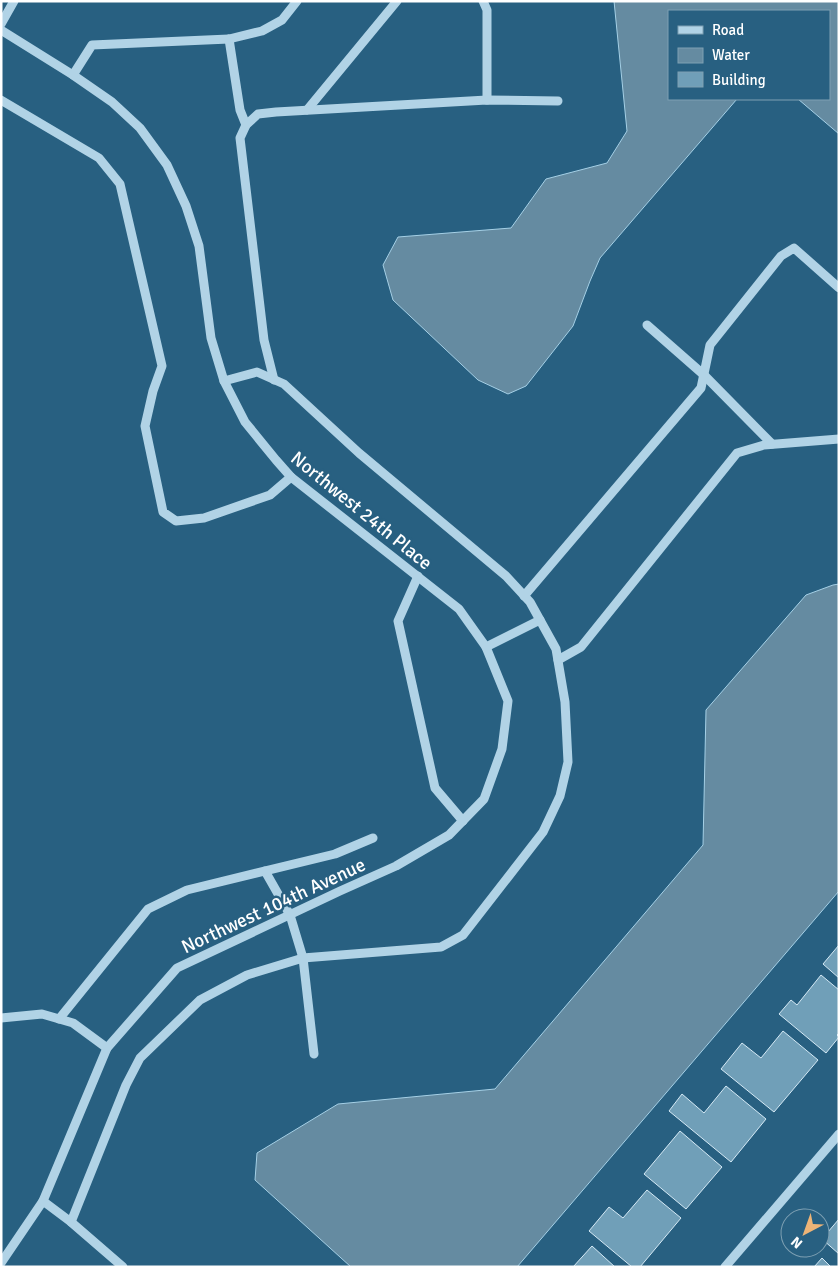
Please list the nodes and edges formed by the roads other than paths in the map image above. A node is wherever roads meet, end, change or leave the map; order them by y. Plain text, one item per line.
1 (14, 1) edge
2 (297, 1) edge
3 (397, 1) edge
4 (483, 1) edge
5 (1, 24) edge
6 (1, 30) edge
7 (230, 39) junction
8 (73, 75) junction
9 (1, 100) edge
10 (487, 100) junction
11 (558, 101) dead end
12 (307, 110) junction
13 (246, 125) junction
14 (839, 288) edge
15 (647, 325) dead end
16 (704, 375) junction
17 (274, 380) junction
18 (224, 381) junction
19 (839, 439) edge
20 (772, 444) junction
21 (291, 477) junction
22 (418, 576) junction
23 (524, 596) junction
24 (540, 620) junction
25 (486, 646) junction
26 (558, 660) junction
27 (463, 821) junction
28 (373, 838) dead end
29 (265, 871) junction
30 (290, 915) junction
31 (303, 958) junction
32 (1, 1018) edge
33 (59, 1019) junction
34 (107, 1048) junction
35 (314, 1054) dead end
36 (839, 1134) edge
37 (43, 1201) junction
38 (71, 1222) junction
39 (4, 1260) edge
40 (123, 1267) edge
41 (725, 1267) edge

1 - 5 street
2 - 7 street
3 - 12 street
4 - 10 street
6 - 8 street, Northwest 24th Place
7 - 8 street
7 - 13 street
8 - 18 street, Northwest 24th Place
9 - 21 street
10 - 11 street
10 - 12 street
12 - 13 street
13 - 17 street
14 - 16 street
15 - 16 street
16 - 20 street
16 - 23 street
17 - 18 street
17 - 23 street
18 - 21 street, Northwest 24th Place
19 - 20 street
20 - 26 street
21 - 22 street, Northwest 24th Place
22 - 25 street, Northwest 24th Place
22 - 27 street
23 - 24 street
24 - 25 street
24 - 26 street
25 - 27 street, Northwest 104th Avenue
26 - 31 street
27 - 30 street, Northwest 104th Avenue
28 - 29 street
29 - 30 street
29 - 33 street
30 - 31 street
30 - 34 street, Northwest 104th Avenue
31 - 35 street
31 - 38 street
32 - 33 street
33 - 34 street
34 - 37 street, Northwest 104th Avenue
36 - 41 street
37 - 38 street
37 - 39 street, Northwest 104th Avenue
38 - 40 street

